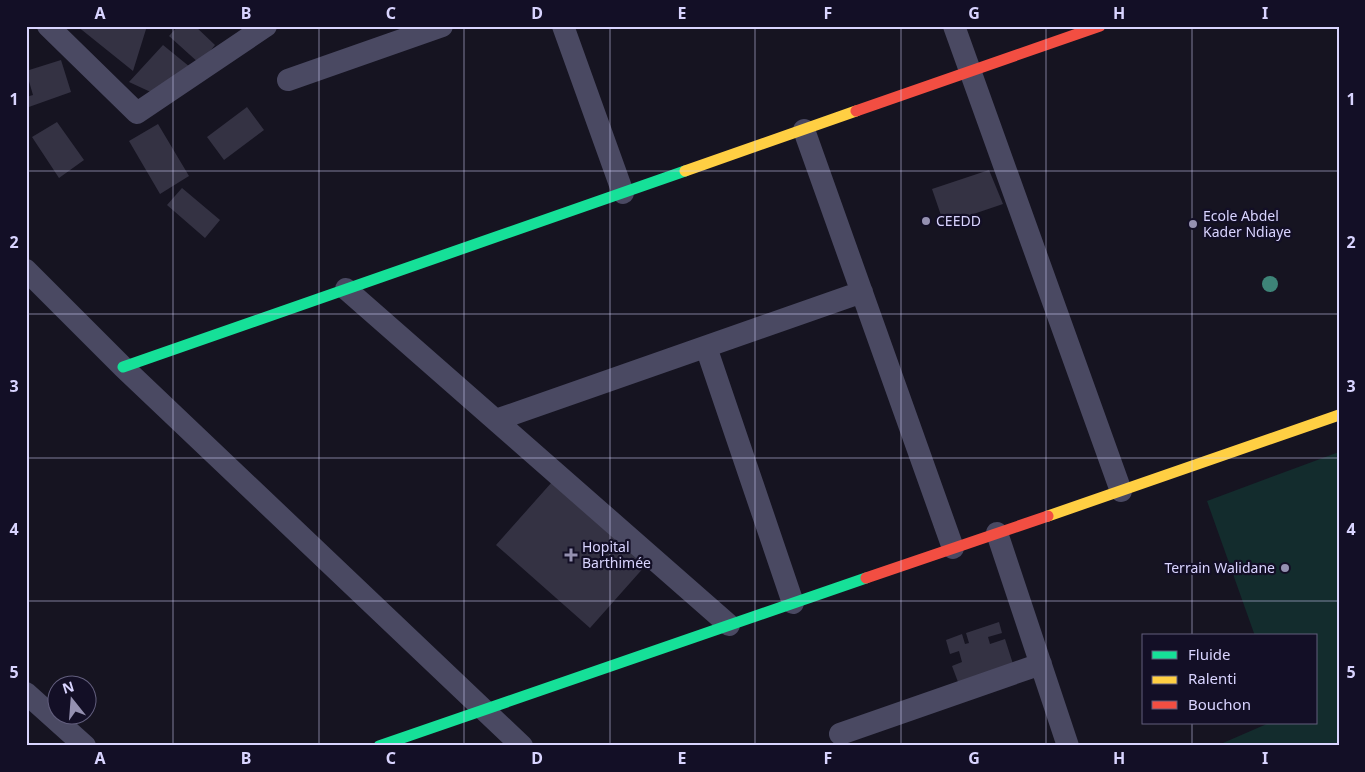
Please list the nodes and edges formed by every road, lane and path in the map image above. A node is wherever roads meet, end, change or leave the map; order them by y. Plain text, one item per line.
1 (48, 26) edge
2 (266, 26) edge
3 (442, 26) edge
4 (563, 26) edge
5 (954, 26) edge
6 (1100, 26) edge
7 (970, 72) junction
8 (288, 80) dead end
9 (804, 130) junction
10 (623, 193) junction
11 (26, 270) edge
12 (346, 289) junction
13 (862, 292) junction
14 (706, 347) junction
15 (123, 367) junction
16 (1339, 415) edge
17 (496, 420) junction
18 (1121, 490) junction
19 (997, 533) junction
20 (953, 548) junction
21 (793, 604) junction
22 (728, 625) junction
23 (1041, 664) junction
24 (26, 693) edge
25 (483, 710) junction
26 (840, 734) dead end
27 (84, 746) edge
28 (379, 746) edge
29 (522, 746) edge
30 (1068, 746) edge

1 - 2 street
3 - 8 street
4 - 10 street
5 - 7 street
6 - 7 street
7 - 9 street
7 - 18 street
9 - 10 street
9 - 13 street
10 - 12 street
11 - 15 street
12 - 15 street
12 - 17 street
13 - 14 street
13 - 20 street
14 - 17 street
14 - 21 street
15 - 25 street
16 - 18 street
17 - 22 street
18 - 19 street
19 - 20 street
19 - 23 street
20 - 21 street
21 - 22 street
22 - 25 street
23 - 26 street
23 - 30 street
24 - 27 street
25 - 28 street
25 - 29 street

